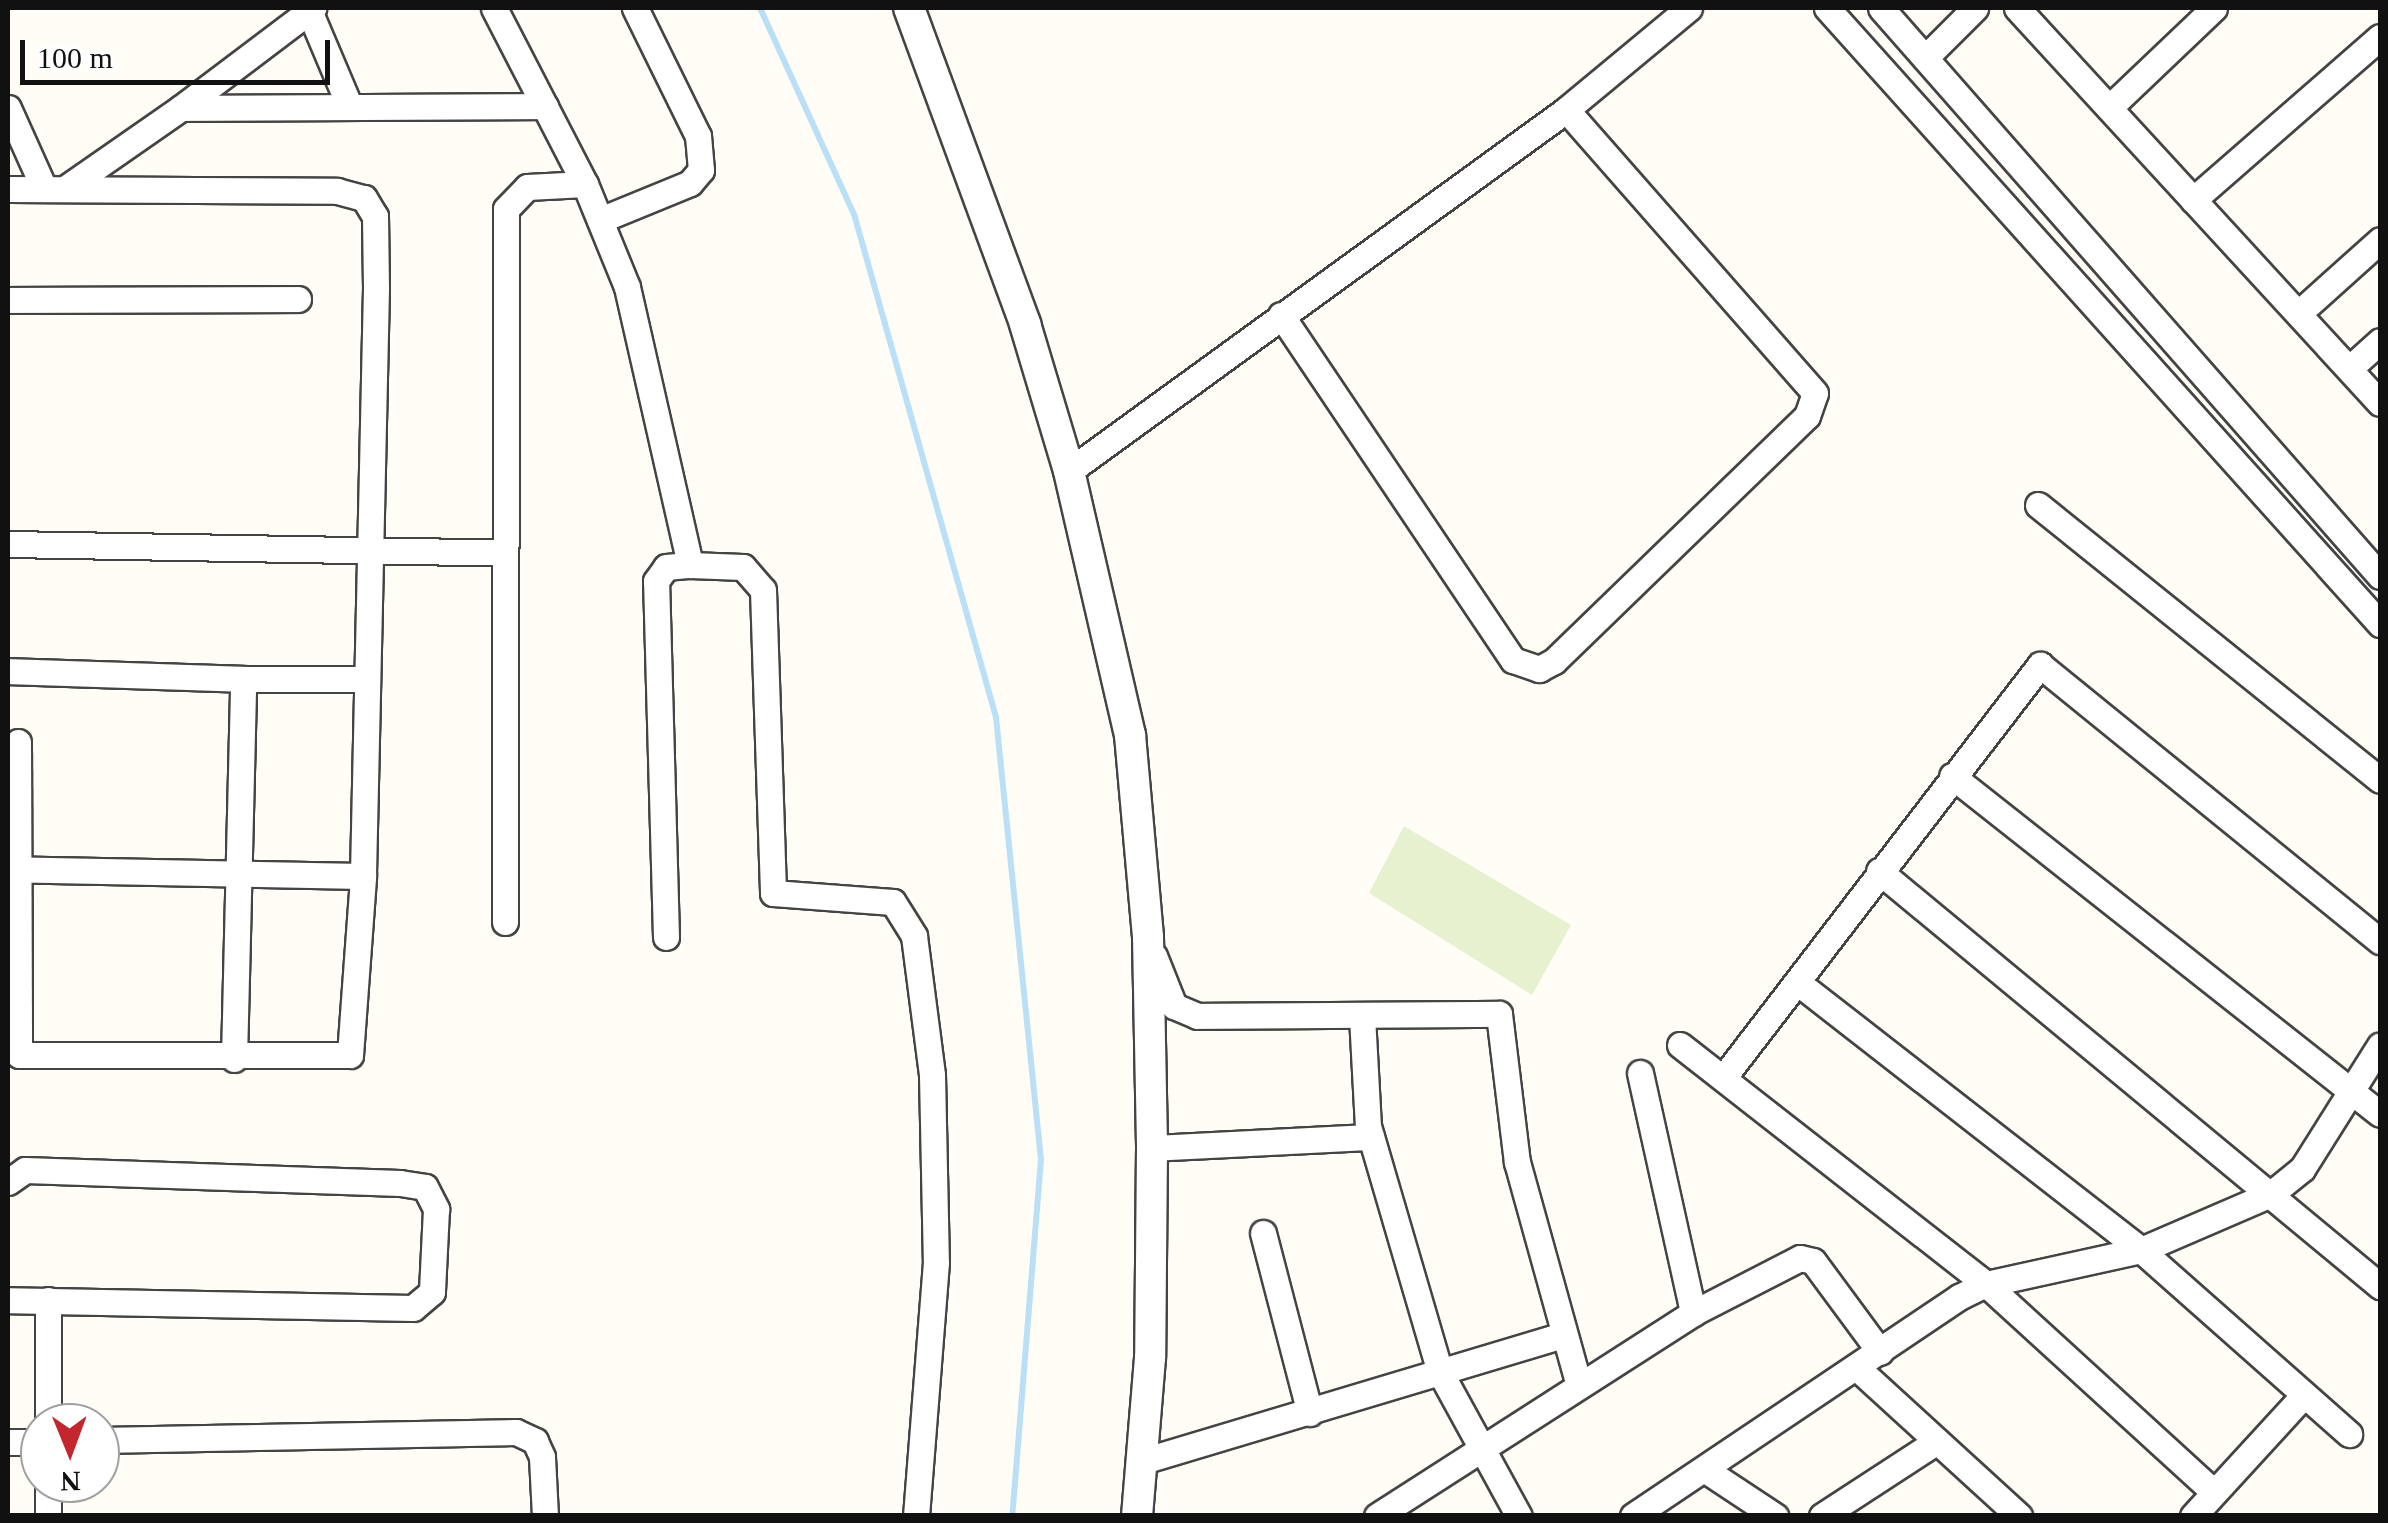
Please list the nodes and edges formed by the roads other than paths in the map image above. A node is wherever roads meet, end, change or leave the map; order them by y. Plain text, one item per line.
1 (310, 8) edge
2 (494, 8) edge
3 (635, 8) edge
4 (909, 8) edge
5 (1689, 8) edge
6 (1827, 8) edge
7 (1881, 8) edge
8 (1975, 8) edge
9 (2018, 8) edge
10 (2214, 8) edge
11 (2380, 37) edge
12 (1925, 58) junction
13 (349, 105) junction
14 (545, 106) junction
15 (8, 108) edge
16 (180, 108) junction
17 (2109, 108) junction
18 (1566, 110) junction
19 (585, 184) junction
20 (55, 188) junction
21 (8, 189) edge
22 (2193, 200) junction
23 (600, 220) junction
24 (2380, 240) edge
25 (298, 298) dead end
26 (8, 300) edge
27 (2301, 311) junction
28 (1281, 315) junction
29 (2380, 341) edge
30 (2350, 368) junction
31 (2380, 403) edge
32 (1069, 471) junction
33 (2038, 505) dead end
34 (8, 544) edge
35 (370, 549) junction
36 (505, 554) junction
37 (690, 565) junction
38 (2380, 576) edge
39 (2380, 624) edge
40 (8, 671) edge
41 (243, 679) junction
42 (366, 679) junction
43 (18, 742) dead end
44 (1952, 776) junction
45 (2380, 780) edge
46 (11, 869) edge
47 (1879, 871) junction
48 (237, 874) junction
49 (362, 876) junction
50 (505, 922) dead end
51 (1148, 936) junction
52 (666, 938) dead end
53 (2380, 942) edge
54 (1797, 982) junction
55 (1362, 1016) junction
56 (10, 1028) edge
57 (1680, 1045) dead end
58 (2380, 1045) edge
59 (234, 1059) junction
60 (1640, 1073) dead end
61 (1723, 1078) junction
62 (2354, 1096) junction
63 (2380, 1114) edge
64 (1372, 1137) junction
65 (1152, 1148) junction
66 (8, 1182) edge
67 (2271, 1194) junction
68 (1263, 1232) dead end
69 (2141, 1250) junction
70 (1986, 1284) junction
71 (2380, 1286) edge
72 (8, 1300) edge
73 (48, 1300) junction
74 (1693, 1313) junction
75 (1563, 1335) junction
76 (1880, 1352) junction
77 (1856, 1368) junction
78 (1440, 1372) junction
79 (1578, 1386) junction
80 (2304, 1395) junction
81 (48, 1403) edge
82 (1310, 1413) junction
83 (2350, 1434) dead end
84 (120, 1440) edge
85 (1937, 1441) junction
86 (1483, 1450) junction
87 (1143, 1461) junction
88 (1707, 1471) junction
89 (2214, 1492) junction
90 (545, 1516) edge
91 (916, 1516) edge
92 (1137, 1516) edge
93 (1377, 1516) edge
94 (1519, 1516) edge
95 (1633, 1516) edge
96 (1775, 1516) edge
97 (1822, 1516) edge
98 (2019, 1516) edge
99 (2193, 1516) edge

1 - 13 street
1 - 16 street
2 - 14 street
3 - 23 street
4 - 32 street
5 - 18 street
6 - 39 street
7 - 12 street
8 - 12 street
9 - 17 street
10 - 17 street
11 - 22 street
12 - 38 street
13 - 14 street
13 - 16 street
14 - 19 street
15 - 20 street
16 - 20 street
17 - 22 street
18 - 28 street
18 - 28 street
19 - 23 street
19 - 36 street
20 - 21 street
20 - 35 street
22 - 27 street
23 - 37 street
24 - 27 street
25 - 26 street
27 - 30 street
28 - 32 street
29 - 30 street
30 - 31 street
32 - 51 street
33 - 45 street
34 - 35 street
35 - 36 street
35 - 42 street
36 - 50 street
37 - 52 street
37 - 91 street
40 - 41 street
41 - 42 street
41 - 48 street
42 - 49 street
43 - 46 street
44 - 47 street
44 - 53 street
44 - 62 street
46 - 48 street
46 - 56 street
47 - 54 street
47 - 67 street
48 - 49 street
48 - 59 street
49 - 59 street
51 - 55 street
51 - 65 street
54 - 61 street
54 - 69 street
55 - 64 street
55 - 75 street
56 - 59 street
57 - 61 street
58 - 62 street
60 - 74 street
61 - 70 street
62 - 63 street
62 - 67 street
64 - 65 street
64 - 78 street
65 - 87 street
66 - 73 street
67 - 69 street
67 - 71 street
68 - 82 street
69 - 70 street
69 - 80 street
70 - 76 street
70 - 89 street
72 - 73 street
73 - 81 street
74 - 76 street
74 - 79 street
75 - 78 street
75 - 79 street
76 - 77 street
77 - 85 street
77 - 88 street
78 - 82 street
78 - 86 street
79 - 86 street
80 - 83 street
80 - 89 street
82 - 87 street
84 - 90 street
85 - 97 street
85 - 98 street
86 - 93 street
86 - 94 street
87 - 92 street
88 - 95 street
88 - 96 street
89 - 99 street

